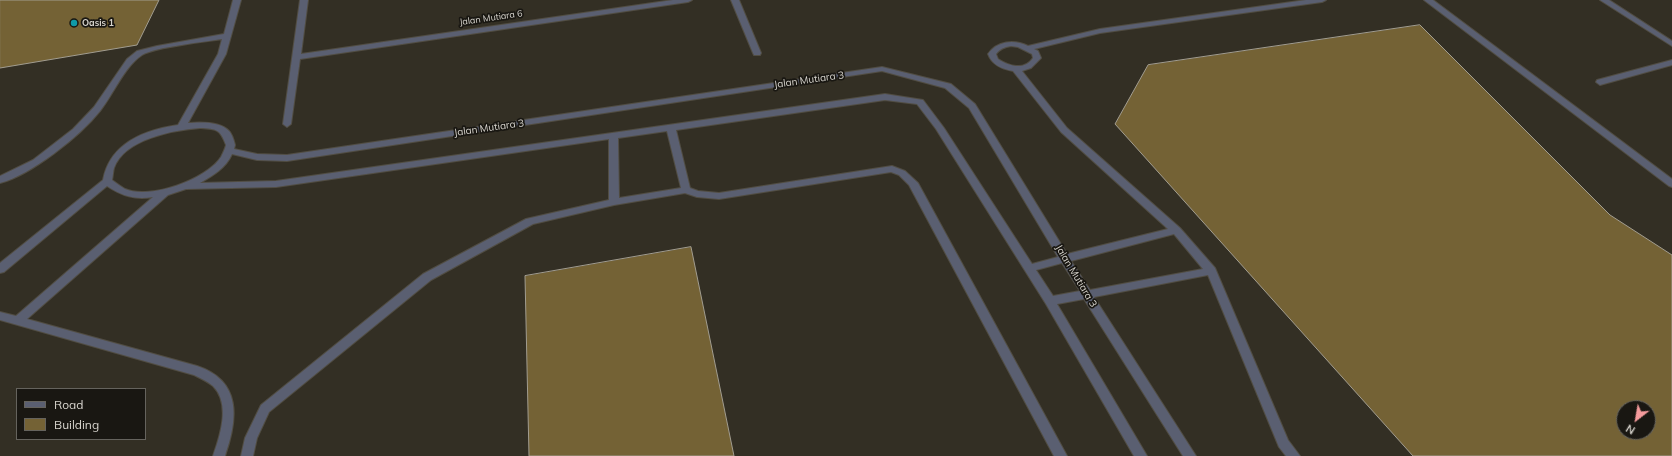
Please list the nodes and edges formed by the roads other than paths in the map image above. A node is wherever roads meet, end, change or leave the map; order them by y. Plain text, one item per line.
1 (237, 0) edge
2 (304, 0) edge
3 (688, 0) edge
4 (735, 0) edge
5 (1322, 0) edge
6 (1428, 0) edge
7 (1604, 0) edge
8 (227, 36) junction
9 (1672, 44) edge
10 (1029, 48) junction
11 (757, 53) dead end
12 (297, 57) junction
13 (1672, 62) edge
14 (1016, 68) junction
15 (1600, 82) dead end
16 (287, 124) dead end
17 (182, 126) junction
18 (671, 127) junction
19 (614, 135) junction
20 (230, 151) junction
21 (0, 180) edge
22 (107, 181) junction
23 (1672, 184) edge
24 (187, 186) junction
25 (686, 190) junction
26 (164, 193) junction
27 (614, 202) junction
28 (1176, 230) junction
29 (1065, 260) junction
30 (0, 268) edge
31 (1029, 268) junction
32 (1210, 271) junction
33 (1086, 294) junction
34 (1050, 301) junction
35 (0, 316) edge
36 (18, 321) junction
37 (219, 456) edge
38 (247, 456) edge
39 (1061, 456) edge
40 (1141, 456) edge
41 (1190, 456) edge
42 (1294, 456) edge

1 - 8 street
2 - 12 street
3 - 12 street, Jalan Mutiara 6
4 - 11 street
5 - 10 street
6 - 23 street
7 - 9 street
8 - 17 street
8 - 21 street
10 - 14 street
10 - 14 street
12 - 16 street
13 - 15 street
14 - 28 street
17 - 20 street
17 - 22 street
18 - 19 street
18 - 25 street
18 - 31 street
19 - 24 street
19 - 27 street
20 - 24 street
20 - 29 street, Jalan Mutiara 3
22 - 26 street
22 - 30 street
24 - 26 street
25 - 27 street
25 - 39 street
26 - 36 street
27 - 38 street
28 - 29 street
28 - 32 street
29 - 31 street
29 - 33 street, Jalan Mutiara 3
31 - 34 street
32 - 33 street
32 - 42 street
33 - 34 street
33 - 41 street, Jalan Mutiara 3
34 - 40 street
35 - 36 street
36 - 37 street

